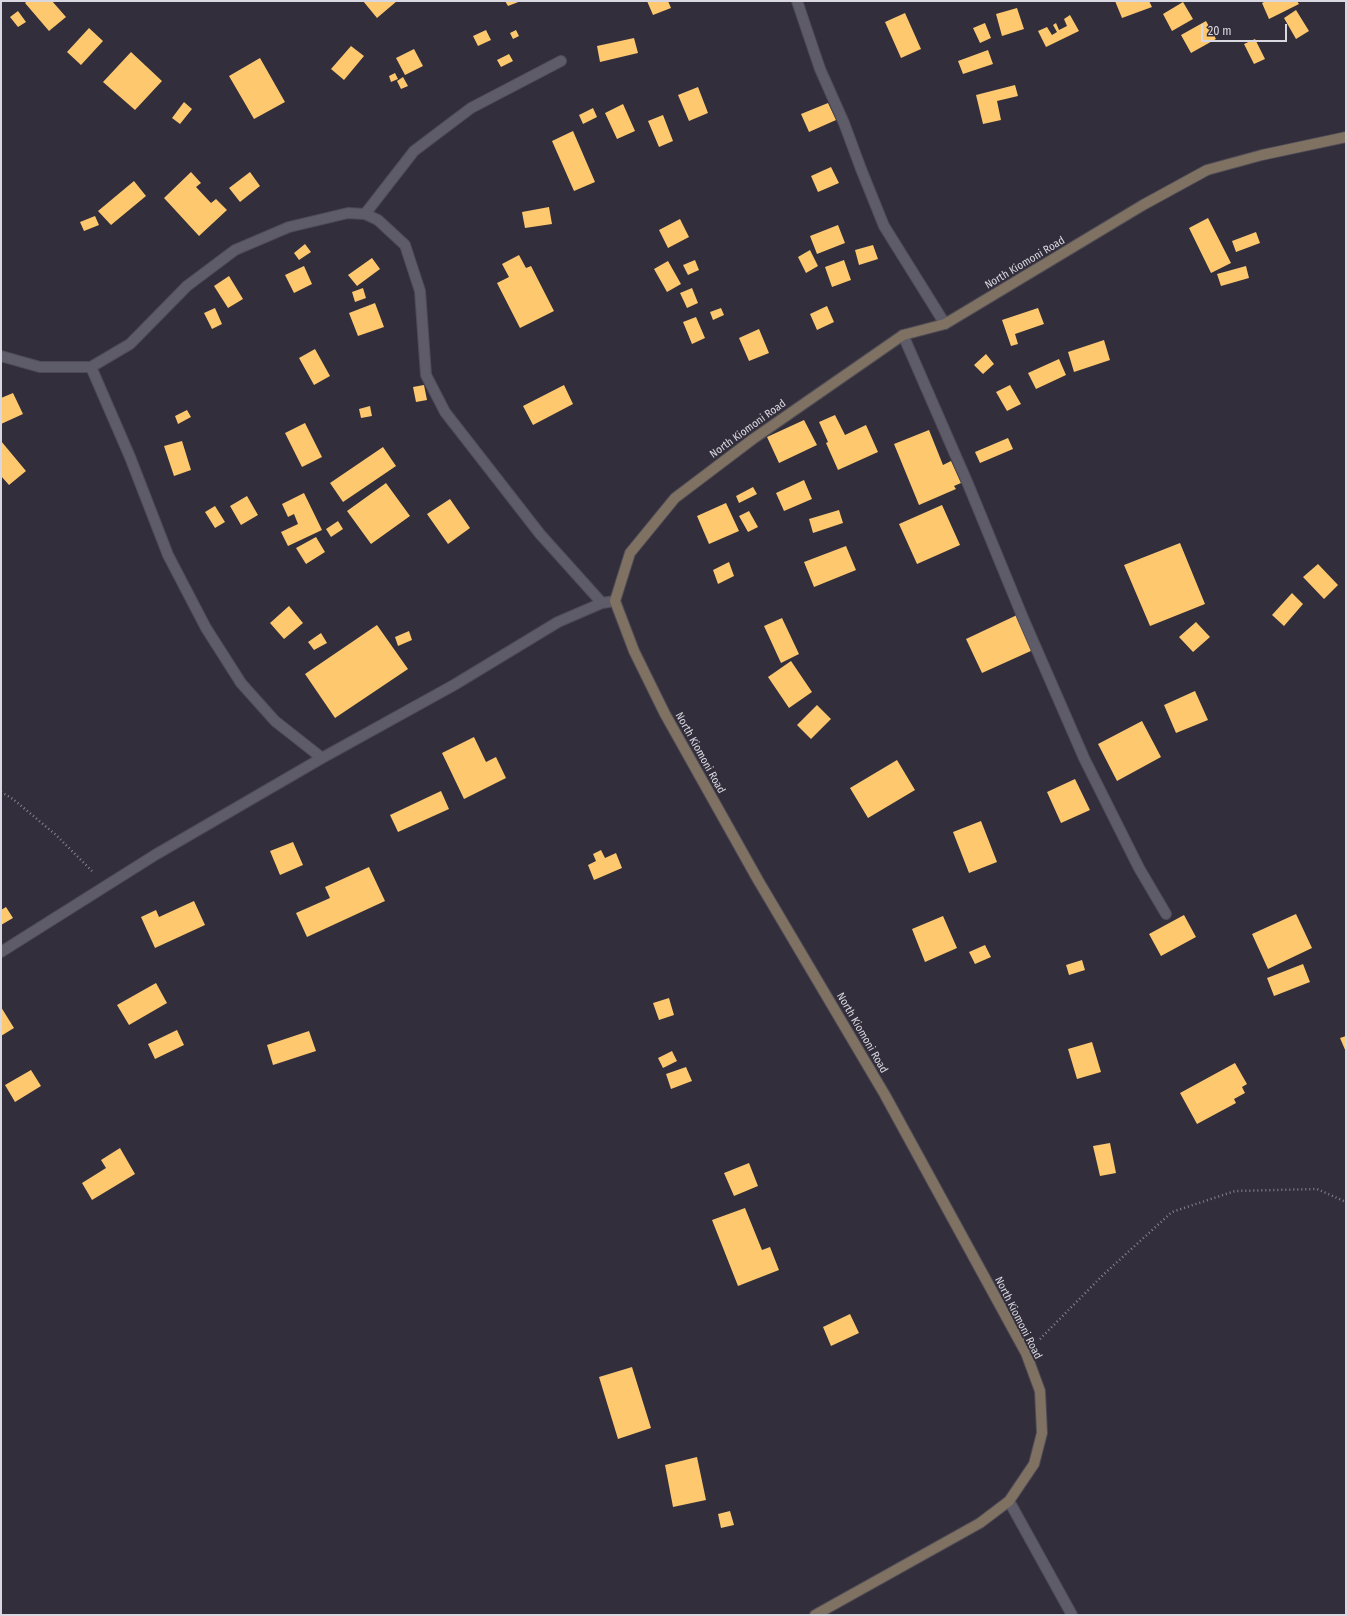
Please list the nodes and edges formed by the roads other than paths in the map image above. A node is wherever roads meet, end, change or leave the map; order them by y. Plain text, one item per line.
1 (797, 1) edge
2 (561, 61) dead end
3 (1346, 137) edge
4 (364, 214) junction
5 (945, 324) junction
6 (903, 335) junction
7 (1, 356) edge
8 (90, 367) junction
9 (614, 601) junction
10 (602, 603) junction
11 (322, 758) junction
12 (1166, 914) dead end
13 (1, 952) edge
14 (1009, 1501) junction
15 (815, 1615) edge
16 (1072, 1615) edge

1 - 5 street
2 - 4 street
3 - 5 main road, North Kiomoni Road
4 - 8 street
4 - 10 street
5 - 6 main road, North Kiomoni Road
6 - 9 main road, North Kiomoni Road
6 - 12 street
7 - 8 street
8 - 11 street
9 - 10 street
9 - 14 main road, North Kiomoni Road
10 - 11 street
11 - 13 street
14 - 15 main road, North Kiomoni Road
14 - 16 street

